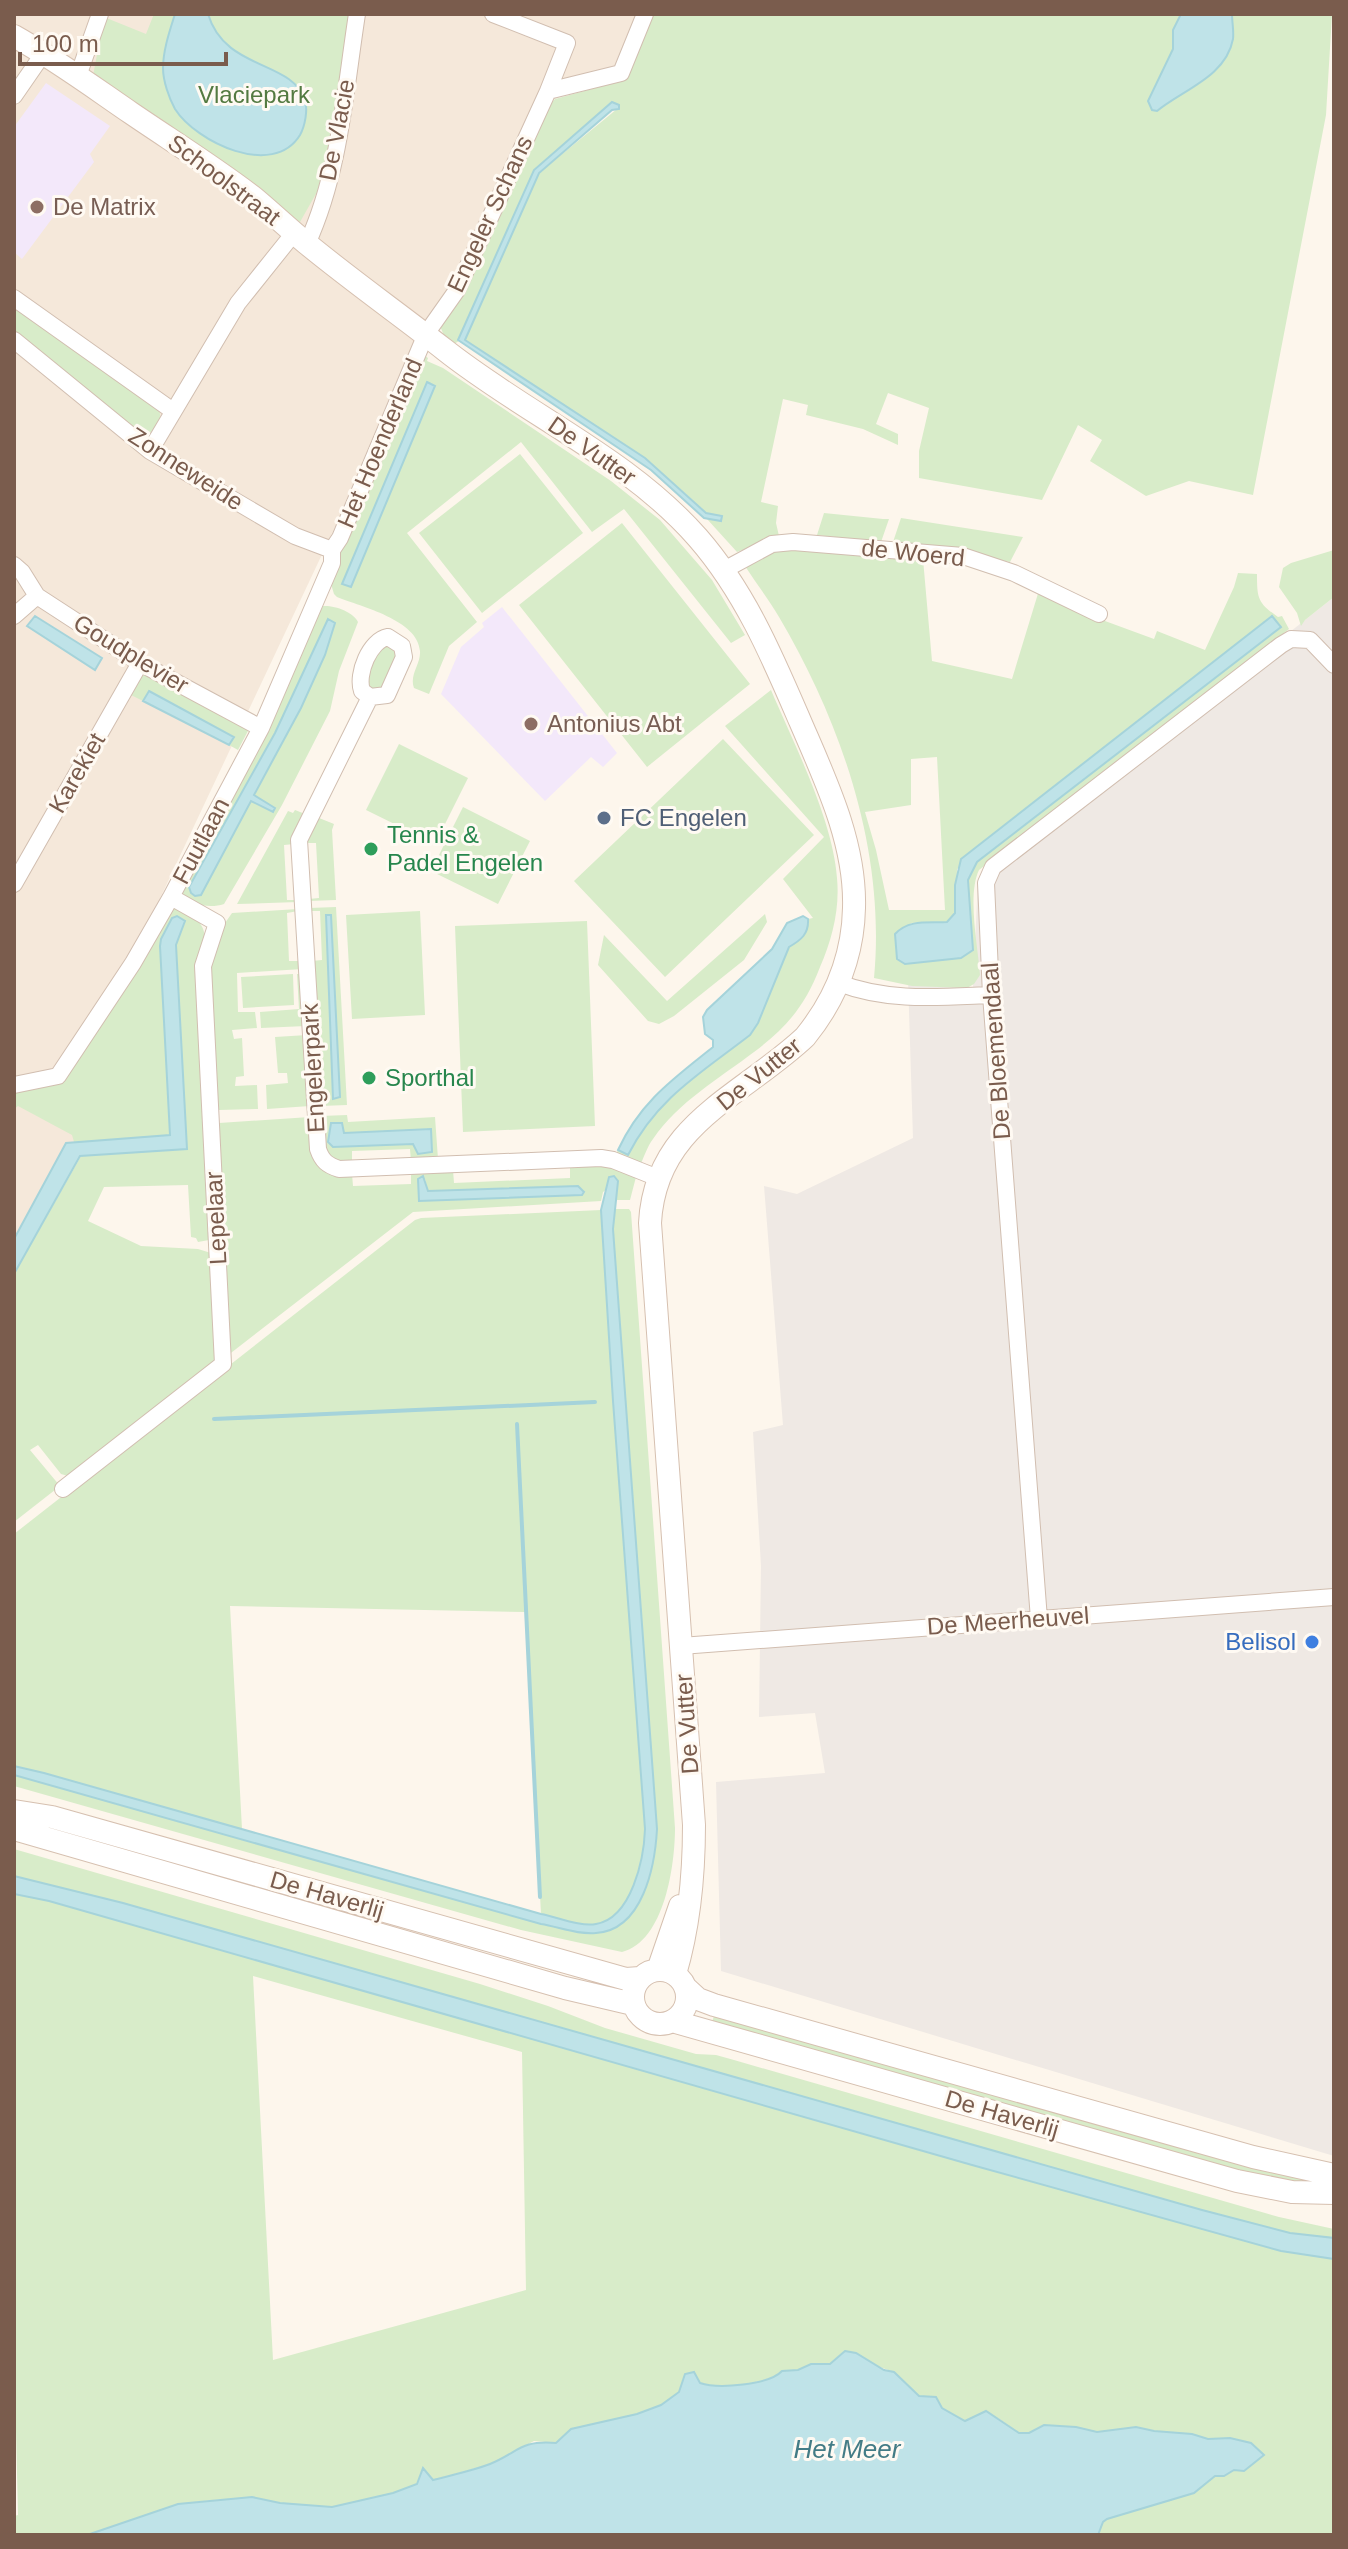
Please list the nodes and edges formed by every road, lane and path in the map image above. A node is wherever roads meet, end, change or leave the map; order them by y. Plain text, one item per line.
1 (100, 14) edge
2 (357, 14) edge
3 (645, 14) edge
4 (497, 15) edge
5 (14, 36) edge
6 (43, 54) junction
7 (78, 76) junction
8 (548, 91) junction
9 (14, 96) edge
10 (300, 239) junction
11 (14, 298) edge
12 (426, 334) junction
13 (14, 340) edge
14 (173, 411) junction
15 (150, 451) junction
16 (332, 550) junction
17 (14, 565) edge
18 (724, 570) junction
19 (37, 596) junction
20 (1099, 614) dead end
21 (14, 616) edge
22 (140, 663) junction
23 (1334, 665) edge
24 (370, 697) dead end
25 (261, 728) junction
26 (14, 884) edge
27 (171, 897) junction
28 (839, 983) junction
29 (991, 995) junction
30 (14, 1085) edge
31 (658, 1178) junction
32 (63, 1489) dead end
33 (1334, 1597) edge
34 (1039, 1619) junction
35 (681, 1646) junction
36 (14, 1811) edge
37 (14, 1829) edge
38 (664, 1977) junction
39 (633, 2004) junction
40 (672, 2021) junction
41 (1334, 2175) edge
42 (1334, 2193) edge

1 - 7 street
2 - 10 street, De Vlacie
3 - 8 street
4 - 8 street, Engeler Schans
5 - 6 street, Schoolstraat
6 - 7 street, Schoolstraat
6 - 9 street
7 - 10 street, Schoolstraat
8 - 12 street, Engeler Schans
10 - 12 street, Schoolstraat
10 - 14 street, De Vlacie
11 - 14 street, Zonneweide
12 - 16 street, Het Hoenderland
12 - 18 street, De Vutter
13 - 15 street, Zonneweide
14 - 15 street, De Vlacie
15 - 16 street, Zonneweide
16 - 25 street, Fuutlaan
17 - 19 street, Goudplevier
18 - 20 street, de Woerd
18 - 28 street, De Vutter
19 - 21 street
19 - 22 street, Goudplevier
22 - 25 street, Goudplevier
22 - 26 street, Karekiet
23 - 29 street, De Bloemendaal
24 - 31 street, Engelerpark
25 - 27 street, Fuutlaan
27 - 30 street, Fuutlaan
27 - 32 street, Lepelaar
28 - 29 street
28 - 31 street, De Vutter
29 - 34 street, De Bloemendaal
31 - 35 street, De Vutter
33 - 34 street, De Meerheuvel
34 - 35 street, De Meerheuvel
35 - 38 street, De Vutter
36 - 38 street, De Haverlij
37 - 39 street, De Haverlij
38 - 39 street
38 - 40 street
38 - 41 street, De Haverlij
39 - 40 street
40 - 42 street, De Haverlij

